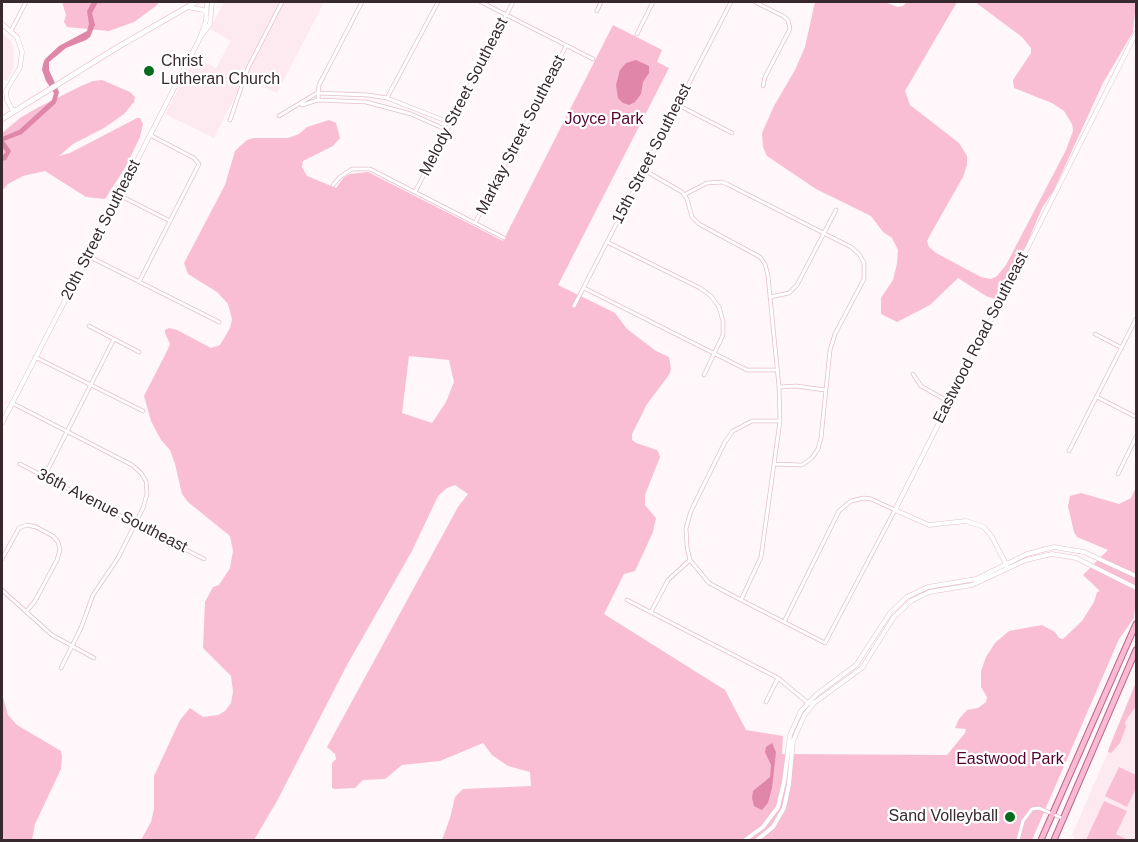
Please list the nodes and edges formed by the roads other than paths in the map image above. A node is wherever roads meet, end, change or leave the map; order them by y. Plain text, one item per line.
1 (26, 2) edge
2 (196, 2) edge
3 (207, 2) edge
4 (212, 2) edge
5 (282, 2) edge
6 (362, 2) edge
7 (438, 2) edge
8 (481, 2) edge
9 (513, 2) edge
10 (602, 2) edge
11 (654, 2) edge
12 (731, 2) edge
13 (755, 2) edge
14 (187, 7) junction
15 (597, 11) dead end
16 (206, 13) junction
17 (506, 15) junction
18 (2, 24) edge
19 (11, 31) junction
20 (1137, 33) edge
21 (637, 34) dead end
22 (200, 38) junction
23 (566, 46) junction
24 (593, 60) dead end
25 (763, 86) dead end
26 (4, 90) edge
27 (317, 93) junction
28 (387, 98) junction
29 (318, 100) junction
30 (678, 105) junction
31 (297, 106) junction
32 (13, 111) junction
33 (279, 117) dead end
34 (2, 118) edge
35 (230, 120) dead end
36 (451, 123) junction
37 (447, 130) junction
38 (732, 133) dead end
39 (150, 135) junction
40 (644, 170) junction
41 (333, 185) dead end
42 (415, 192) junction
43 (119, 195) junction
44 (684, 195) junction
45 (836, 210) dead end
46 (170, 221) junction
47 (475, 223) junction
48 (824, 233) junction
49 (504, 238) dead end
50 (607, 242) junction
51 (87, 256) junction
52 (139, 282) junction
53 (584, 288) junction
54 (770, 297) junction
55 (574, 306) dead end
56 (1137, 319) edge
57 (219, 322) dead end
58 (89, 327) dead end
59 (1095, 334) dead end
60 (114, 339) junction
61 (1122, 348) junction
62 (139, 352) dead end
63 (715, 354) junction
64 (35, 357) junction
65 (777, 370) junction
66 (913, 374) dead end
67 (704, 375) dead end
68 (91, 385) junction
69 (779, 387) junction
70 (825, 390) junction
71 (1097, 397) junction
72 (949, 402) junction
73 (12, 403) junction
74 (143, 411) dead end
75 (1137, 417) edge
76 (780, 421) junction
77 (2, 423) edge
78 (67, 431) junction
79 (1137, 437) edge
80 (1069, 451) dead end
81 (20, 464) dead end
82 (774, 464) junction
83 (1118, 474) dead end
84 (44, 477) junction
85 (895, 510) junction
86 (135, 523) junction
87 (2, 559) edge
88 (204, 559) dead end
89 (690, 560) junction
90 (1007, 566) junction
91 (1137, 576) edge
92 (1137, 588) edge
93 (2, 590) edge
94 (923, 592) junction
95 (926, 599) dead end
96 (627, 600) dead end
97 (741, 600) junction
98 (26, 612) junction
99 (651, 612) junction
100 (784, 622) junction
101 (1137, 624) edge
102 (72, 646) junction
103 (1137, 651) edge
104 (94, 658) dead end
105 (61, 668) dead end
106 (778, 678) junction
107 (766, 702) dead end
108 (810, 704) junction
109 (1053, 814) junction
110 (1064, 819) junction
111 (745, 840) edge
112 (757, 840) edge
113 (1018, 840) edge
114 (1041, 840) edge
115 (1054, 840) edge

1 - 19 street
2 - 14 main road
3 - 16 street, 20th Street Southeast
4 - 22 street, 20th Street Southeast
5 - 35 street
6 - 27 street
7 - 28 street
8 - 17 street
9 - 17 street, Melody Street Southeast
10 - 15 street
11 - 21 street
12 - 30 street, 15th Street Southeast
13 - 25 street
14 - 16 street
14 - 32 main road
16 - 22 street, 20th Street Southeast
17 - 23 street
17 - 36 street, Melody Street Southeast
18 - 19 street
19 - 26 street
20 - 72 street, Eastwood Road Southeast
22 - 39 street, 20th Street Southeast
23 - 24 street
23 - 47 street, Markay Street Southeast
26 - 32 street
27 - 28 street
27 - 29 street
27 - 31 street
28 - 36 street
29 - 31 street
29 - 37 street
30 - 38 street
30 - 40 street, 15th Street Southeast
31 - 33 street
32 - 34 main road
36 - 37 street, Melody Street Southeast
37 - 42 street, Melody Street Southeast
39 - 43 street, 20th Street Southeast
39 - 46 street
40 - 44 street
40 - 50 street, 15th Street Southeast
41 - 42 street
42 - 47 street
43 - 46 street
43 - 51 street, 20th Street Southeast
44 - 48 street
44 - 54 street
45 - 48 street
46 - 52 street
47 - 49 street
48 - 54 street
48 - 70 street
50 - 53 street, 15th Street Southeast
50 - 63 street
51 - 52 street
51 - 64 street, 20th Street Southeast
52 - 57 street
53 - 55 street, 15th Street Southeast
53 - 63 street
54 - 65 street
56 - 61 street
58 - 60 street
59 - 61 street
60 - 62 street
60 - 68 street
61 - 71 street
63 - 65 street
63 - 67 street
64 - 68 street
64 - 73 street, 20th Street Southeast
65 - 69 street
66 - 72 street
68 - 74 street
68 - 78 street
69 - 70 street
69 - 76 street
70 - 82 street
71 - 75 street
71 - 80 street
72 - 85 street, Eastwood Road Southeast
73 - 77 street, 20th Street Southeast
73 - 78 street
76 - 82 street
76 - 89 street
78 - 84 street
78 - 86 street
79 - 83 street
81 - 84 street, 36th Avenue Southeast
82 - 97 street
84 - 86 street, 36th Avenue Southeast
85 - 90 street
85 - 100 street
85 - 100 street, Eastwood Road Southeast
86 - 88 street, 36th Avenue Southeast
86 - 102 street
87 - 98 street
89 - 97 street
89 - 99 street
90 - 91 street
90 - 92 street
90 - 94 street
93 - 98 street
94 - 95 street
94 - 108 street
96 - 99 street
97 - 100 street
98 - 102 street
99 - 106 street
101 - 109 main road
102 - 104 street
102 - 105 street
103 - 110 main road
106 - 107 street
106 - 108 street
108 - 111 street
108 - 112 street
109 - 110 street
109 - 113 street
109 - 114 main road
110 - 115 main road

